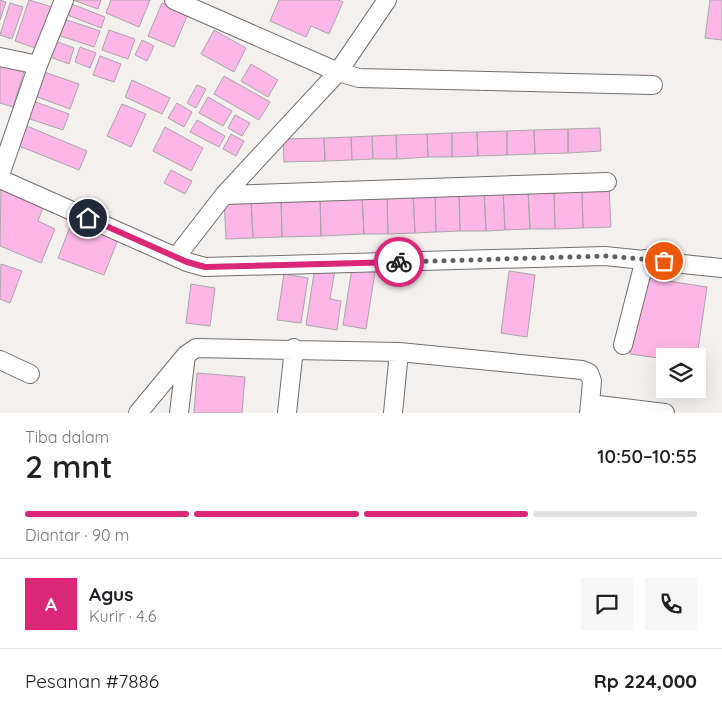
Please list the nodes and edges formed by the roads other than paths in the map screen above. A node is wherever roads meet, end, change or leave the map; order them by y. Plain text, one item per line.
1 (64, 0) edge
2 (174, 0) edge
3 (387, 0) edge
4 (0, 57) edge
5 (38, 65) junction
6 (338, 72) junction
7 (653, 85) dead end
8 (0, 175) edge
9 (0, 179) edge
10 (607, 182) dead end
11 (224, 195) junction
12 (176, 257) junction
13 (644, 259) junction
14 (722, 268) edge
15 (623, 345) dead end
16 (294, 348) junction
17 (399, 352) junction
18 (186, 355) junction
19 (0, 360) edge
20 (30, 374) dead end
21 (590, 408) edge
22 (138, 413) edge
23 (179, 413) edge
24 (288, 413) edge
25 (393, 413) edge
26 (665, 413) edge

1 - 5 street
2 - 6 street
3 - 6 street
4 - 5 street
5 - 8 street
6 - 7 street
6 - 11 street
9 - 12 street
10 - 11 street
11 - 12 street
12 - 13 street
13 - 14 street
13 - 15 street
16 - 17 street
16 - 18 street
16 - 24 street
17 - 21 street
17 - 25 street
18 - 22 street
18 - 23 street
19 - 20 street
21 - 26 street

